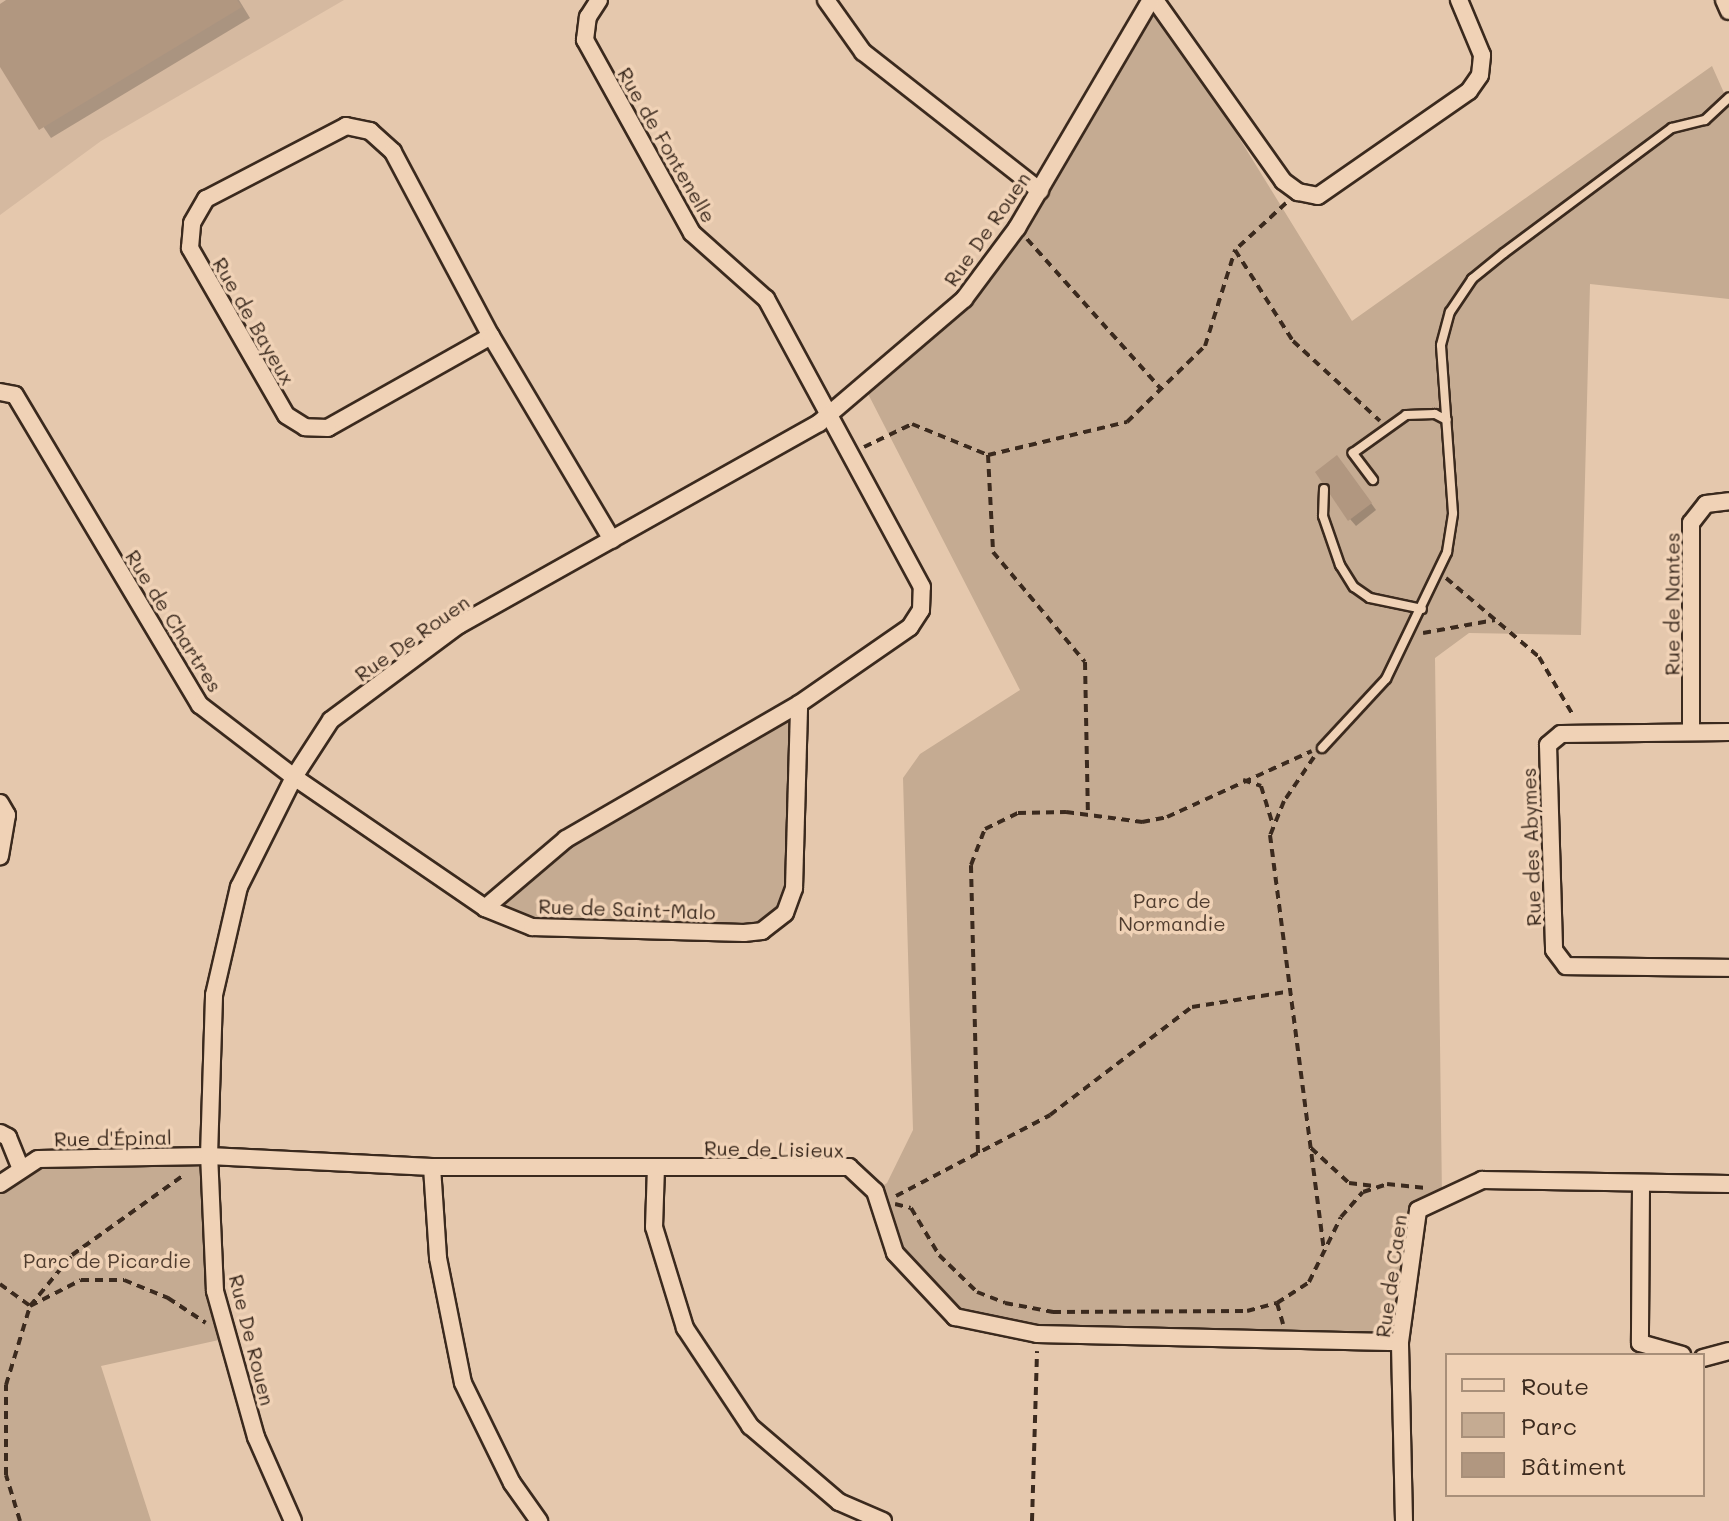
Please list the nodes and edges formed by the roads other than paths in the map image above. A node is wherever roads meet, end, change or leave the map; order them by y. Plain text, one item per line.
1 (599, 0) edge
2 (826, 0) edge
3 (1153, 0) edge
4 (1459, 0) edge
5 (1724, 0) edge
6 (1729, 11) edge
7 (1729, 98) edge
8 (1040, 191) junction
9 (491, 336) junction
10 (0, 392) edge
11 (827, 416) junction
12 (1447, 420) junction
13 (1373, 480) dead end
14 (1324, 489) dead end
15 (1729, 501) edge
16 (612, 540) junction
17 (1422, 609) junction
18 (799, 704) junction
19 (1691, 731) junction
20 (1729, 732) edge
21 (1322, 748) road end
22 (294, 777) junction
23 (0, 803) edge
24 (0, 856) edge
25 (485, 908) junction
26 (1729, 968) edge
27 (0, 1133) edge
28 (209, 1156) junction
29 (432, 1167) junction
30 (656, 1167) junction
31 (21, 1170) junction
32 (0, 1184) edge
33 (1729, 1184) edge
34 (1641, 1187) junction
35 (1400, 1342) junction
36 (1729, 1351) edge
37 (1675, 1353) edge
38 (1705, 1357) edge
39 (293, 1521) edge
40 (539, 1521) edge
41 (883, 1521) edge
42 (1404, 1521) edge

1 - 11 street, Rue de Fontenelle
2 - 8 street
3 - 4 street
3 - 8 street, Rue De Rouen
5 - 6 street
7 - 12 lane
8 - 11 street, Rue De Rouen
9 - 9 street, Rue de Bayeux
9 - 16 street, Rue de Bayeux
10 - 22 street, Rue de Chartres
11 - 16 street, Rue De Rouen
11 - 18 street, Rue de Saint-Malo
12 - 13 lane
12 - 17 lane
14 - 17 lane
15 - 19 street, Rue de Nantes
16 - 22 street, Rue De Rouen
17 - 21 lane
18 - 25 street, Rue de Saint-Malo
18 - 25 street, Rue de Saint-Malo
19 - 20 street, Rue des Abymes
19 - 26 street, Rue des Abymes
22 - 25 street, Rue de Chartres
22 - 28 street, Rue De Rouen
23 - 24 street
27 - 31 street
28 - 29 street, Rue de Lisieux
28 - 31 street, Rue d'Épinal
28 - 39 street, Rue De Rouen
29 - 30 street, Rue de Lisieux
29 - 40 street
30 - 35 street, Rue de Lisieux
30 - 41 street
31 - 32 street, Rue d'Épinal
33 - 34 street, Rue de Caen
34 - 35 street, Rue de Caen
34 - 37 street
35 - 42 street, Rue de Caen
36 - 38 street

